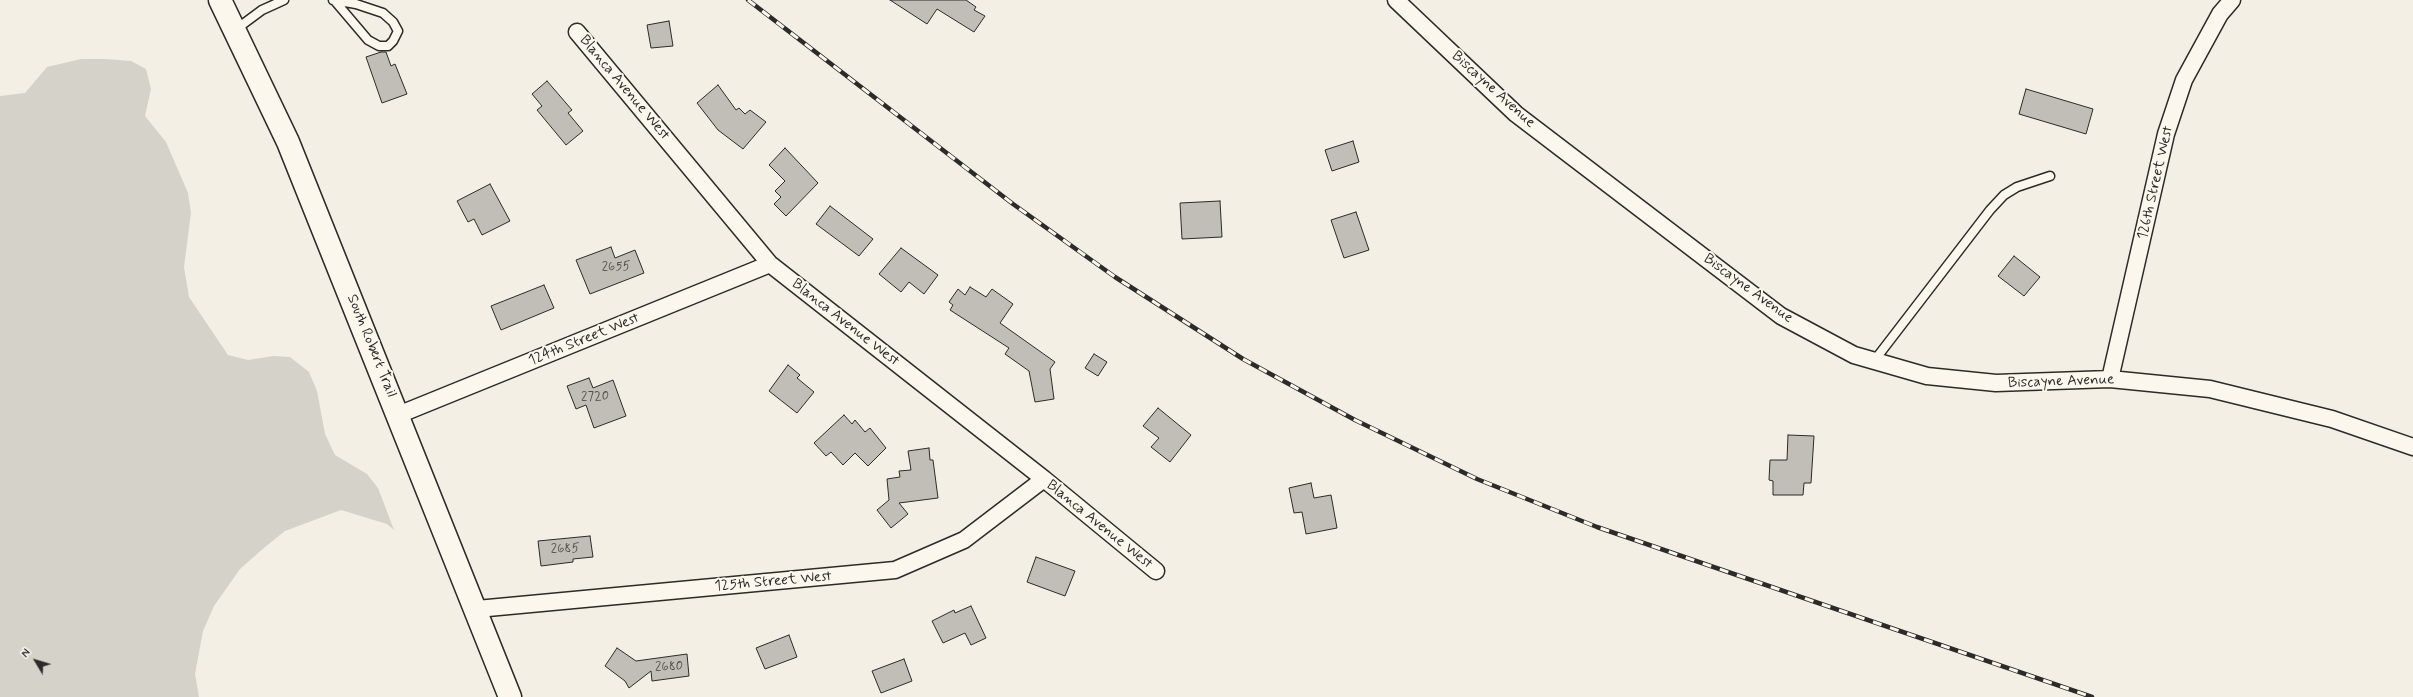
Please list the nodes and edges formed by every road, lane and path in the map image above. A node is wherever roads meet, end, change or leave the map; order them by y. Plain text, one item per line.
1 (220, 0) edge
2 (284, 0) edge
3 (334, 0) edge
4 (1396, 0) edge
5 (2232, 0) edge
6 (235, 30) junction
7 (577, 32) dead end
8 (2050, 176) dead end
9 (770, 264) junction
10 (1874, 361) junction
11 (2110, 379) junction
12 (398, 415) junction
13 (2413, 447) edge
14 (1044, 479) junction
15 (1156, 572) dead end
16 (476, 609) junction
17 (510, 697) edge

1 - 6 main road, South Robert Trail
2 - 6 lane
3 - 3 lane
4 - 10 street, Biscayne Avenue
5 - 11 street, 126th Street West
6 - 12 main road, South Robert Trail
7 - 9 street, Blanca Avenue West
8 - 10 lane
9 - 12 street, 124th Street West
9 - 14 street, Blanca Avenue West
10 - 11 street, Biscayne Avenue
11 - 13 street, Biscayne Avenue
12 - 16 main road, South Robert Trail
14 - 15 street, Blanca Avenue West
14 - 16 street, 125th Street West
16 - 17 main road, South Robert Trail

